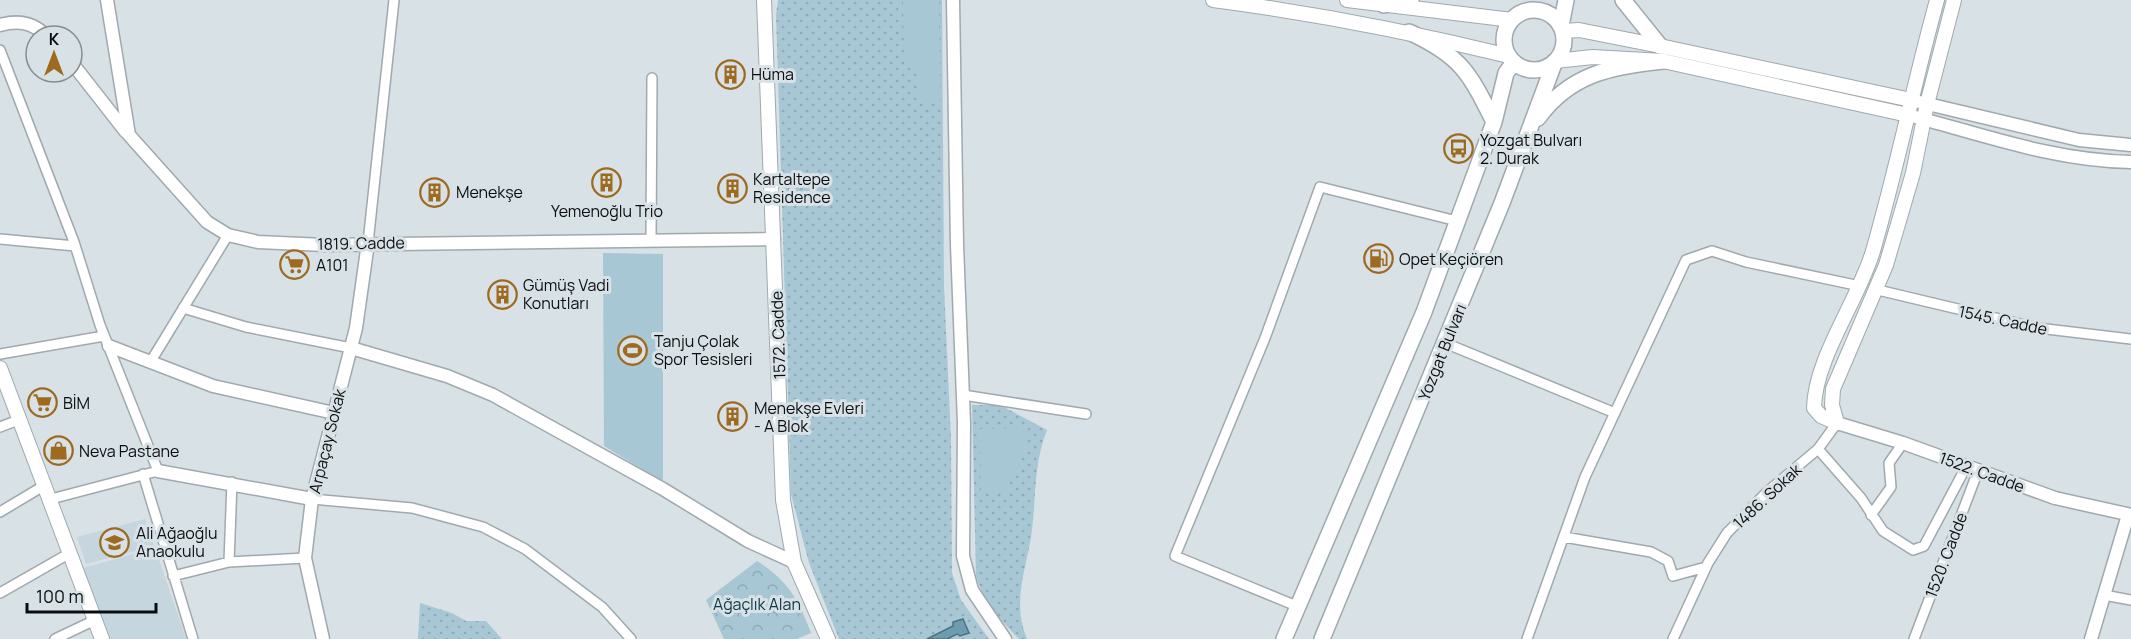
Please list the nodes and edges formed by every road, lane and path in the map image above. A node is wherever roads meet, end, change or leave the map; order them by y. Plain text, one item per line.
1 (107, 0) edge
2 (394, 0) edge
3 (755, 0) edge
4 (764, 0) edge
5 (773, 0) edge
6 (953, 0) edge
7 (1213, 0) edge
8 (1347, 0) edge
9 (1412, 0) edge
10 (1566, 0) edge
11 (1623, 0) edge
12 (1937, 0) edge
13 (1954, 0) edge
14 (1384, 4) junction
15 (1517, 12) edge
16 (766, 23) junction
17 (31, 24) edge
18 (0, 25) edge
19 (1562, 29) junction
20 (1409, 32) junction
21 (0, 50) edge
22 (1662, 54) junction
23 (1511, 59) junction
24 (1555, 61) junction
25 (84, 78) edge
26 (652, 78) dead end
27 (1911, 100) junction
28 (1927, 104) junction
29 (1908, 115) junction
30 (1924, 119) junction
31 (1494, 122) junction
32 (1531, 128) junction
33 (129, 135) junction
34 (2131, 145) edge
35 (2131, 162) edge
36 (1457, 221) junction
37 (228, 235) junction
38 (0, 239) edge
39 (774, 239) junction
40 (651, 240) junction
41 (368, 243) junction
42 (75, 246) junction
43 (1860, 286) junction
44 (1878, 290) junction
45 (183, 308) junction
46 (2131, 339) edge
47 (106, 341) junction
48 (1445, 343) junction
49 (351, 348) junction
50 (0, 354) edge
51 (151, 361) junction
52 (0, 368) edge
53 (963, 395) junction
54 (334, 413) junction
55 (1615, 413) junction
56 (1086, 414) dead end
57 (21, 419) junction
58 (1838, 423) junction
59 (0, 427) edge
60 (1903, 443) junction
61 (1818, 449) junction
62 (1972, 469) junction
63 (158, 471) junction
64 (143, 474) junction
65 (232, 482) junction
66 (45, 485) junction
67 (51, 499) junction
68 (312, 499) junction
69 (0, 512) edge
70 (1871, 515) junction
71 (2129, 515) edge
72 (1564, 537) junction
73 (70, 553) junction
74 (304, 558) junction
75 (229, 562) junction
76 (794, 562) junction
77 (1706, 567) junction
78 (173, 576) junction
79 (0, 593) edge
80 (2104, 595) junction
81 (2131, 600) edge
82 (1299, 607) junction
83 (95, 620) junction
84 (55, 639) edge
85 (102, 639) edge
86 (193, 639) edge
87 (323, 639) edge
88 (631, 639) edge
89 (828, 639) edge
90 (1005, 639) edge
91 (1284, 639) edge
92 (1322, 639) edge
93 (1527, 639) edge
94 (1672, 639) edge
95 (1914, 639) edge
96 (2091, 639) edge

1 - 33 street
2 - 41 street
3 - 16 main road
4 - 16 main road, 1572. Cadde
5 - 16 main road
6 - 53 street
7 - 20 main road
8 - 14 main road
9 - 14 main road
10 - 19 main road
11 - 22 main road
12 - 27 main road
13 - 28 main road
14 - 15 main road
15 - 19 main road
15 - 23 main road
16 - 39 main road, 1572. Cadde
17 - 18 street
19 - 22 main road
19 - 24 main road
20 - 23 main road
20 - 31 main road
21 - 42 street
22 - 24 main road
22 - 27 main road
22 - 29 main road
22 - 32 main road
23 - 24 main road
23 - 31 main road, Yozgat Bulvarı
24 - 32 main road, Yozgat Bulvarı
25 - 33 street, 1819. Cadde
26 - 40 street
27 - 28 street
27 - 29 main road
28 - 30 main road
28 - 34 street
29 - 30 street
29 - 43 main road
30 - 35 street
30 - 44 main road
31 - 36 main road, Yozgat Bulvarı
32 - 48 main road, Yozgat Bulvarı
33 - 37 street, 1819. Cadde
36 - 82 main road, Yozgat Bulvarı
36 - 82 street
37 - 41 street, 1819. Cadde
37 - 45 street
38 - 42 street
39 - 40 street, 1819. Cadde
39 - 76 main road, 1572. Cadde
40 - 41 street, 1819. Cadde
41 - 49 street, Arpaçay Sokak
42 - 47 street
43 - 55 street
43 - 58 main road
44 - 46 street, 1545. Cadde
44 - 58 main road
45 - 49 street
45 - 51 street
47 - 50 street
47 - 51 street
47 - 63 street
48 - 55 street
48 - 92 main road, Yozgat Bulvarı
49 - 54 street, Arpaçay Sokak
49 - 76 street
51 - 54 street
52 - 57 main road
53 - 56 street
53 - 90 street
54 - 68 street, Arpaçay Sokak
55 - 72 street
57 - 59 street
57 - 66 main road
58 - 60 street, 1522. Cadde
58 - 61 street, 1486. Sokak
60 - 62 street, 1522. Cadde
60 - 70 street
61 - 70 street
61 - 77 street, 1486. Sokak
62 - 70 street
62 - 71 street, 1522. Cadde
62 - 95 street, 1520. Cadde
63 - 64 street
63 - 65 street
64 - 67 street
64 - 78 street
65 - 68 street
65 - 75 street
66 - 67 main road
66 - 69 street
67 - 73 main road
68 - 74 street, Arpaçay Sokak
68 - 88 street
71 - 80 street
72 - 77 street
72 - 93 street
73 - 79 street
73 - 83 main road
74 - 75 street
74 - 87 street, Arpaçay Sokak
75 - 78 street
76 - 89 main road, 1572. Cadde
77 - 94 street, 1486. Sokak
78 - 86 street
80 - 81 street
80 - 96 street
82 - 91 main road, Yozgat Bulvarı
83 - 84 street
83 - 85 main road

